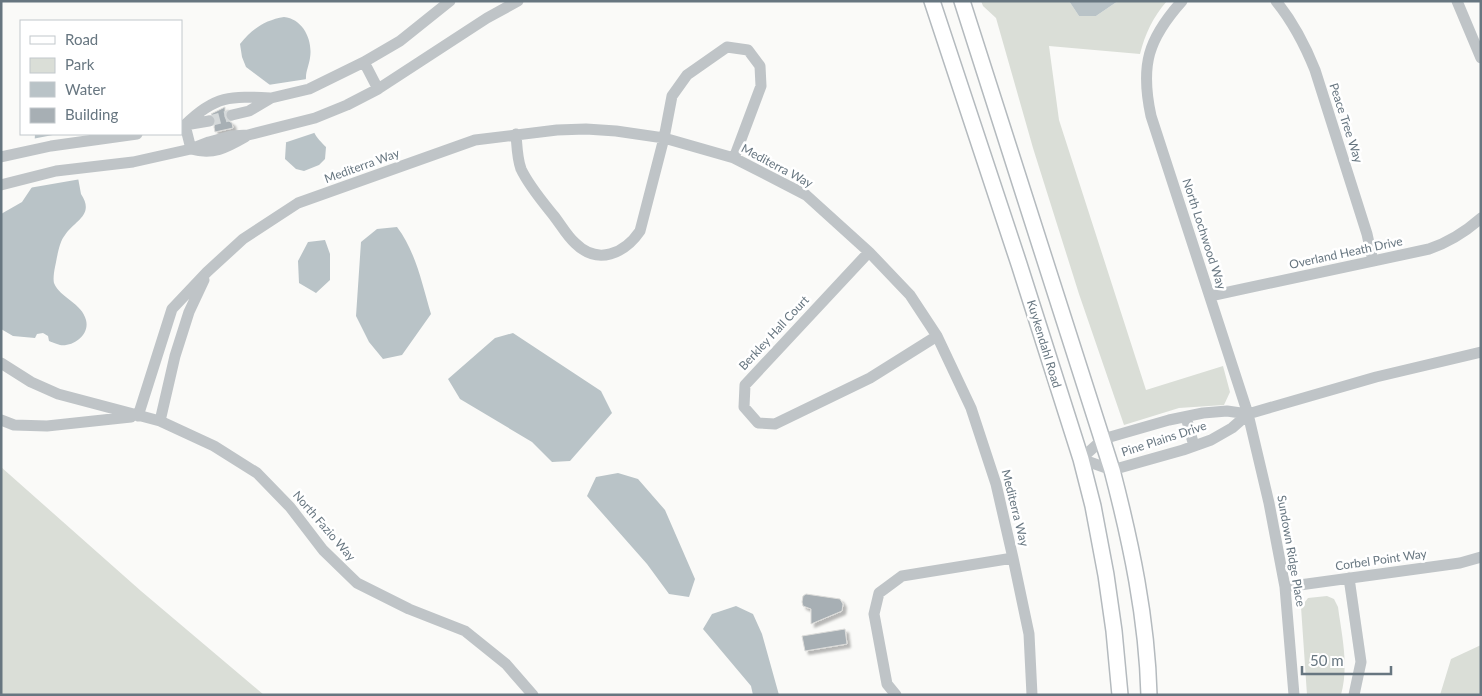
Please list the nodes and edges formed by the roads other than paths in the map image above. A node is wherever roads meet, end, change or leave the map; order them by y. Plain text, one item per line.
1 (450, 1) edge
2 (518, 1) edge
3 (932, 1) edge
4 (962, 1) edge
5 (1182, 1) edge
6 (1276, 1) edge
7 (1457, 1) edge
8 (1481, 58) edge
9 (364, 62) junction
10 (378, 89) junction
11 (271, 98) junction
12 (232, 115) tunnel mouth
13 (209, 121) tunnel mouth
14 (183, 125) edge
15 (516, 134) junction
16 (130, 135) edge
17 (664, 138) junction
18 (191, 149) junction
19 (1, 157) edge
20 (734, 158) junction
21 (1, 185) edge
22 (1481, 218) edge
23 (869, 252) junction
24 (1373, 261) junction
25 (208, 272) junction
26 (1210, 296) junction
27 (937, 336) junction
28 (1481, 352) edge
29 (1, 363) edge
30 (1248, 414) junction
31 (138, 416) junction
32 (1186, 417) junction
33 (1, 420) edge
34 (160, 421) junction
35 (1103, 439) junction
36 (1194, 446) junction
37 (1081, 459) junction
38 (1112, 470) junction
39 (1481, 557) edge
40 (1014, 558) junction
41 (1349, 578) junction
42 (1285, 587) junction
43 (533, 695) edge
44 (896, 695) edge
45 (1032, 695) edge
46 (1120, 695) edge
47 (1149, 695) edge
48 (1294, 695) edge
49 (1354, 695) edge

1 - 9 street
2 - 10 street
3 - 37 main road, Kuykendahl Road
4 - 35 main road
5 - 26 street, North Lochwood Way
6 - 24 street, Peace Tree Way
7 - 8 street
9 - 10 street
9 - 11 street
10 - 18 street
11 - 12 street
11 - 14 street
13 - 14 street
14 - 18 street
15 - 17 street, Mediterra Way
15 - 17 street
15 - 25 street, Mediterra Way
16 - 19 street
17 - 20 street, Mediterra Way
17 - 20 street
18 - 21 street
20 - 23 street, Mediterra Way
22 - 24 street, Overland Heath Drive
23 - 27 street, Mediterra Way
23 - 27 street, Berkley Hall Court
24 - 26 street, Overland Heath Drive
25 - 31 street, Mediterra Way
25 - 34 street, Mediterra Way
26 - 30 street, North Lochwood Way
27 - 40 street, Mediterra Way
28 - 30 street, Pine Plains Drive
29 - 31 street, North Fazio Way
30 - 32 street, Pine Plains Drive
30 - 36 street, Pine Plains Drive
30 - 42 street, Sundown Ridge Place
31 - 33 street, North Fazio Way
31 - 34 street, North Fazio Way
32 - 35 street, Pine Plains Drive
32 - 36 street
34 - 43 street, North Fazio Way
35 - 37 street, Pine Plains Drive
35 - 38 main road
36 - 38 street, Pine Plains Drive
37 - 38 street, Pine Plains Drive
37 - 46 main road, Kuykendahl Road
38 - 47 main road
39 - 41 street, Corbel Point Way
40 - 44 street
40 - 45 street, Mediterra Way
41 - 42 street, Corbel Point Way
41 - 49 street
42 - 48 street, Sundown Ridge Place

